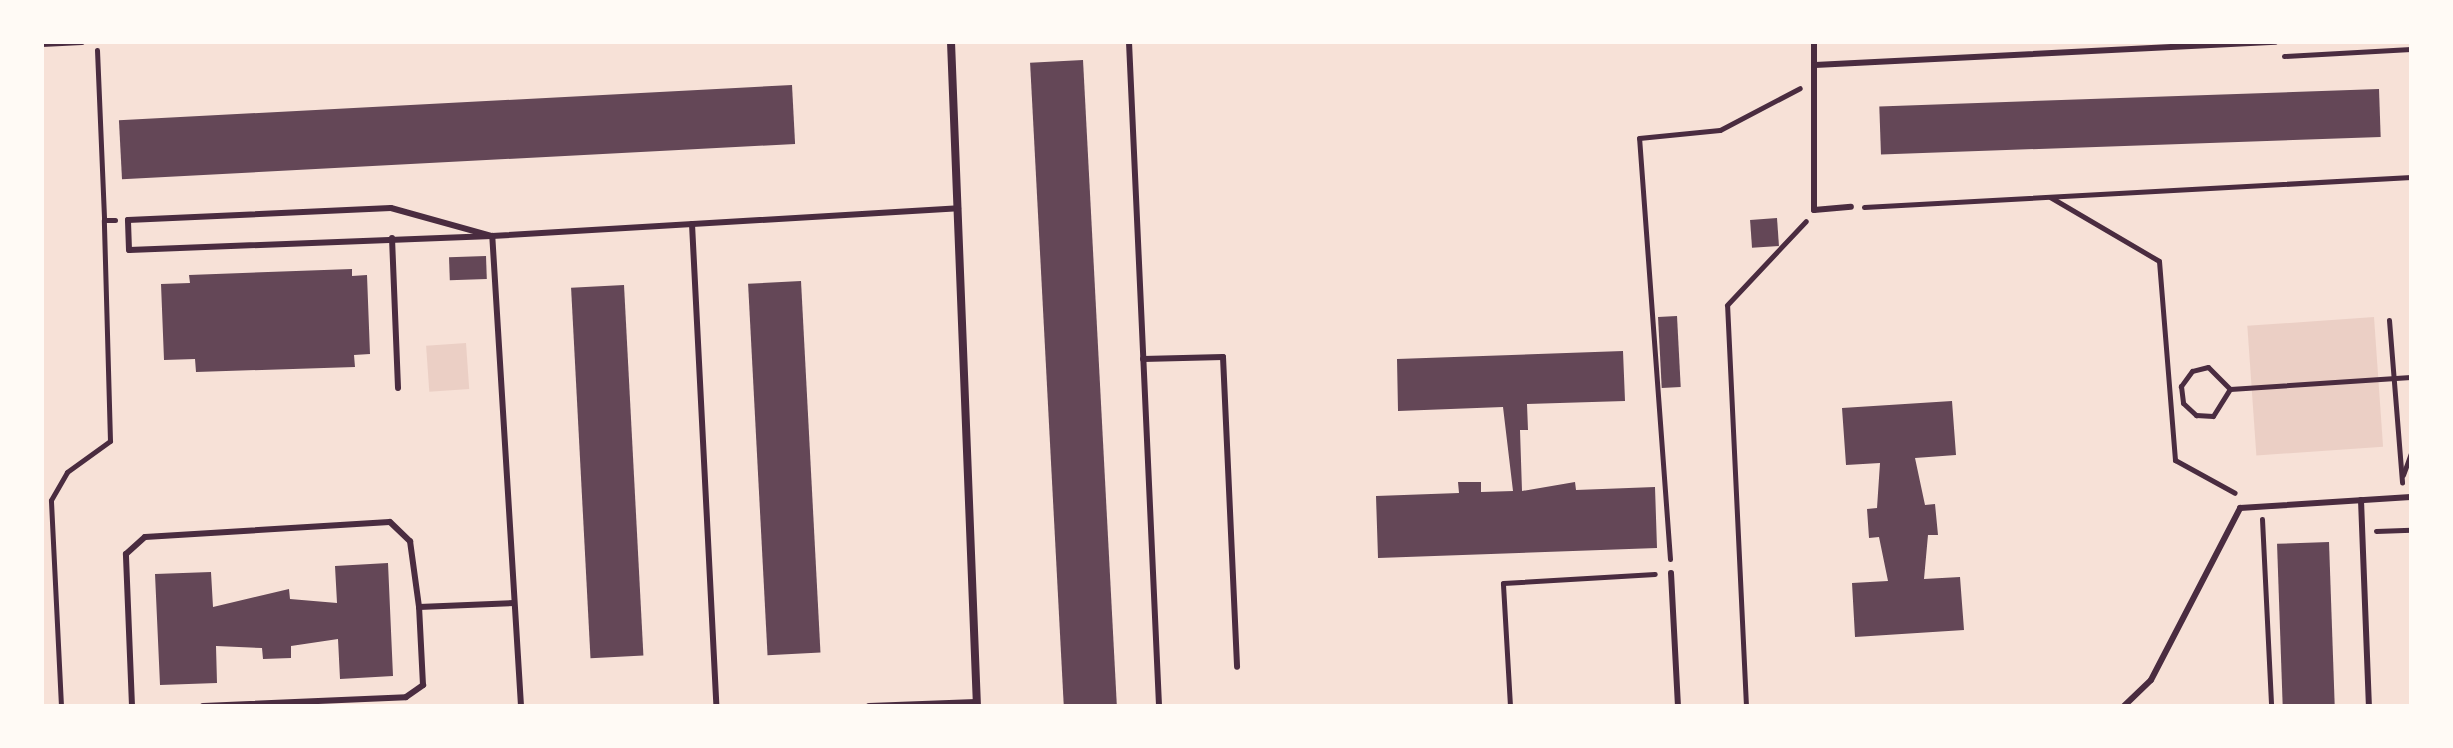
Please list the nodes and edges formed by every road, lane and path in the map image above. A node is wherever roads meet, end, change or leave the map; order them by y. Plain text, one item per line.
1 (82, 42) edge
2 (96, 42) edge
3 (951, 42) edge
4 (1129, 42) edge
5 (1814, 42) edge
6 (2067, 42) edge
7 (2275, 42) edge
8 (42, 44) edge
9 (2067, 52) junction
10 (1815, 65) junction
11 (1788, 95) dead end
12 (2411, 177) edge
13 (2050, 197) junction
14 (1851, 207) joint
15 (958, 208) junction
16 (1814, 210) junction
17 (104, 220) junction
18 (128, 220) junction
19 (692, 224) junction
20 (492, 236) junction
21 (392, 238) junction
22 (2389, 320) dead end
23 (1143, 359) junction
24 (2411, 377) edge
25 (2393, 378) junction
26 (398, 388) dead end
27 (2230, 389) junction
28 (2411, 453) edge
29 (2402, 477) junction
30 (2407, 497) edge
31 (2361, 500) junction
32 (2261, 507) junction
33 (2411, 530) edge
34 (2362, 531) junction
35 (1671, 573) junction
36 (514, 603) junction
37 (419, 607) junction
38 (1237, 667) dead end
39 (976, 704) edge
40 (61, 706) edge
41 (132, 706) edge
42 (203, 706) edge
43 (521, 706) edge
44 (716, 706) edge
45 (869, 706) edge
46 (1159, 706) edge
47 (1510, 706) edge
48 (1678, 706) edge
49 (1746, 706) edge
50 (2124, 706) edge
51 (2271, 706) edge
52 (2369, 706) edge

1 - 8 lane
2 - 17 path
3 - 15 street
4 - 23 lane
5 - 10 lane
6 - 9 lane
7 - 9 lane
9 - 10 lane
10 - 16 lane
11 - 35 path
12 - 13 path
13 - 14 path
13 - 32 path
14 - 16 lane
15 - 19 lane
15 - 39 street
16 - 49 path
17 - 18 path
17 - 40 path
18 - 20 lane
18 - 21 lane
19 - 20 lane
19 - 44 lane
20 - 21 lane
20 - 36 lane
21 - 26 lane
22 - 25 path
23 - 38 lane
23 - 46 lane
24 - 25 path
25 - 27 path
25 - 29 path
27 - 27 path
28 - 29 path
29 - 30 path
30 - 31 lane
31 - 32 lane
31 - 34 lane
32 - 50 lane
32 - 51 path
33 - 34 path
34 - 52 lane
35 - 47 path
35 - 48 lane
36 - 37 lane
36 - 43 lane
37 - 41 lane
37 - 42 lane
39 - 45 lane

